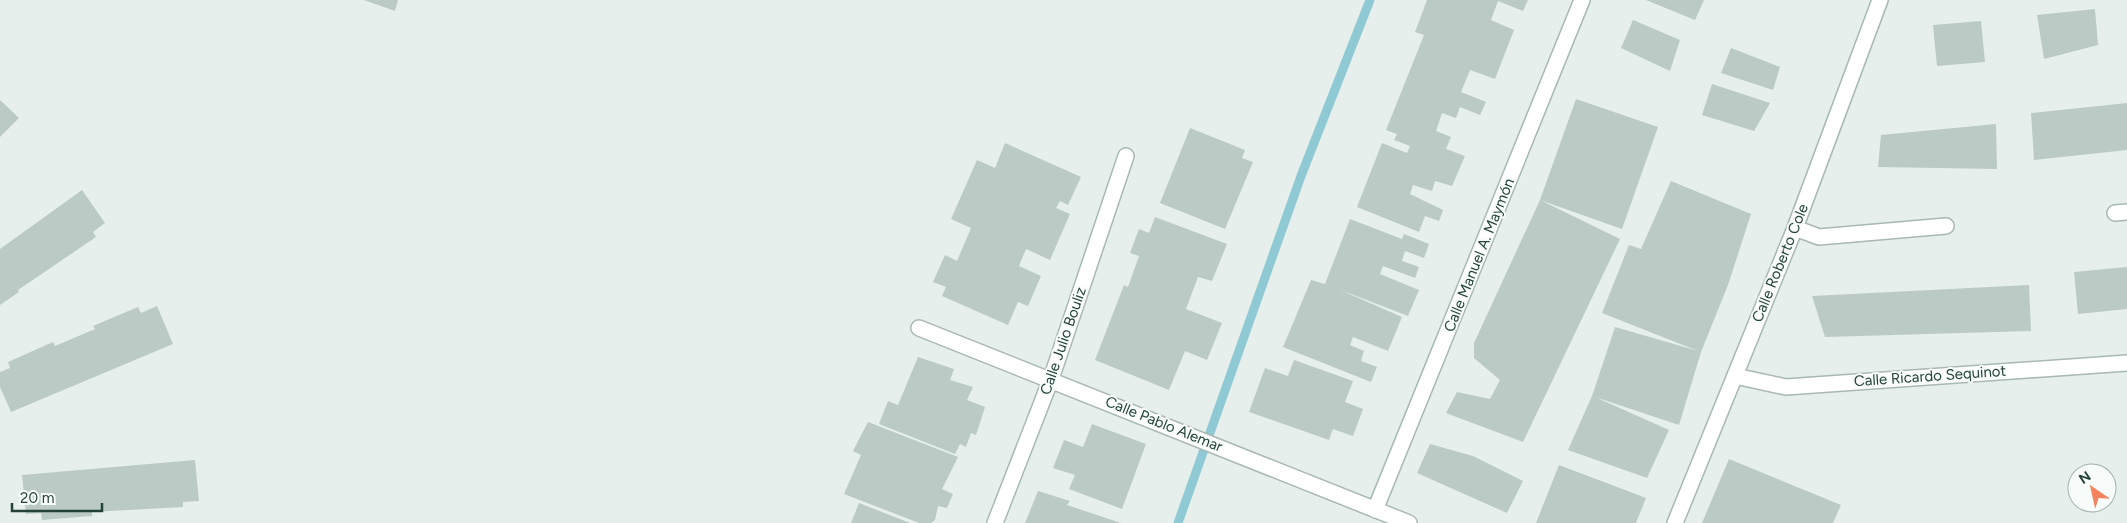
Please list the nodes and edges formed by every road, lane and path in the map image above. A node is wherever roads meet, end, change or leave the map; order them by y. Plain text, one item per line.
1 (1582, 0) edge
2 (1880, 0) edge
3 (1126, 156) dead end
4 (1946, 226) dead end
5 (1795, 228) junction
6 (919, 328) dead end
7 (2127, 363) edge
8 (1735, 376) junction
9 (1051, 379) junction
10 (1375, 510) junction
11 (995, 523) edge
12 (1409, 523) edge
13 (1675, 523) edge

1 - 10 street, Calle Manuel A. Maymón
2 - 5 street, Calle Roberto Cole
3 - 9 street, Calle Julio Bouliz
4 - 5 street
5 - 8 street, Calle Roberto Cole
6 - 9 street, Calle Pablo Alemar
7 - 8 street, Calle Ricardo Sequinot
8 - 13 street, Calle Roberto Cole
9 - 10 street, Calle Pablo Alemar
9 - 11 street, Calle Julio Bouliz
10 - 12 street, Calle Pablo Alemar

